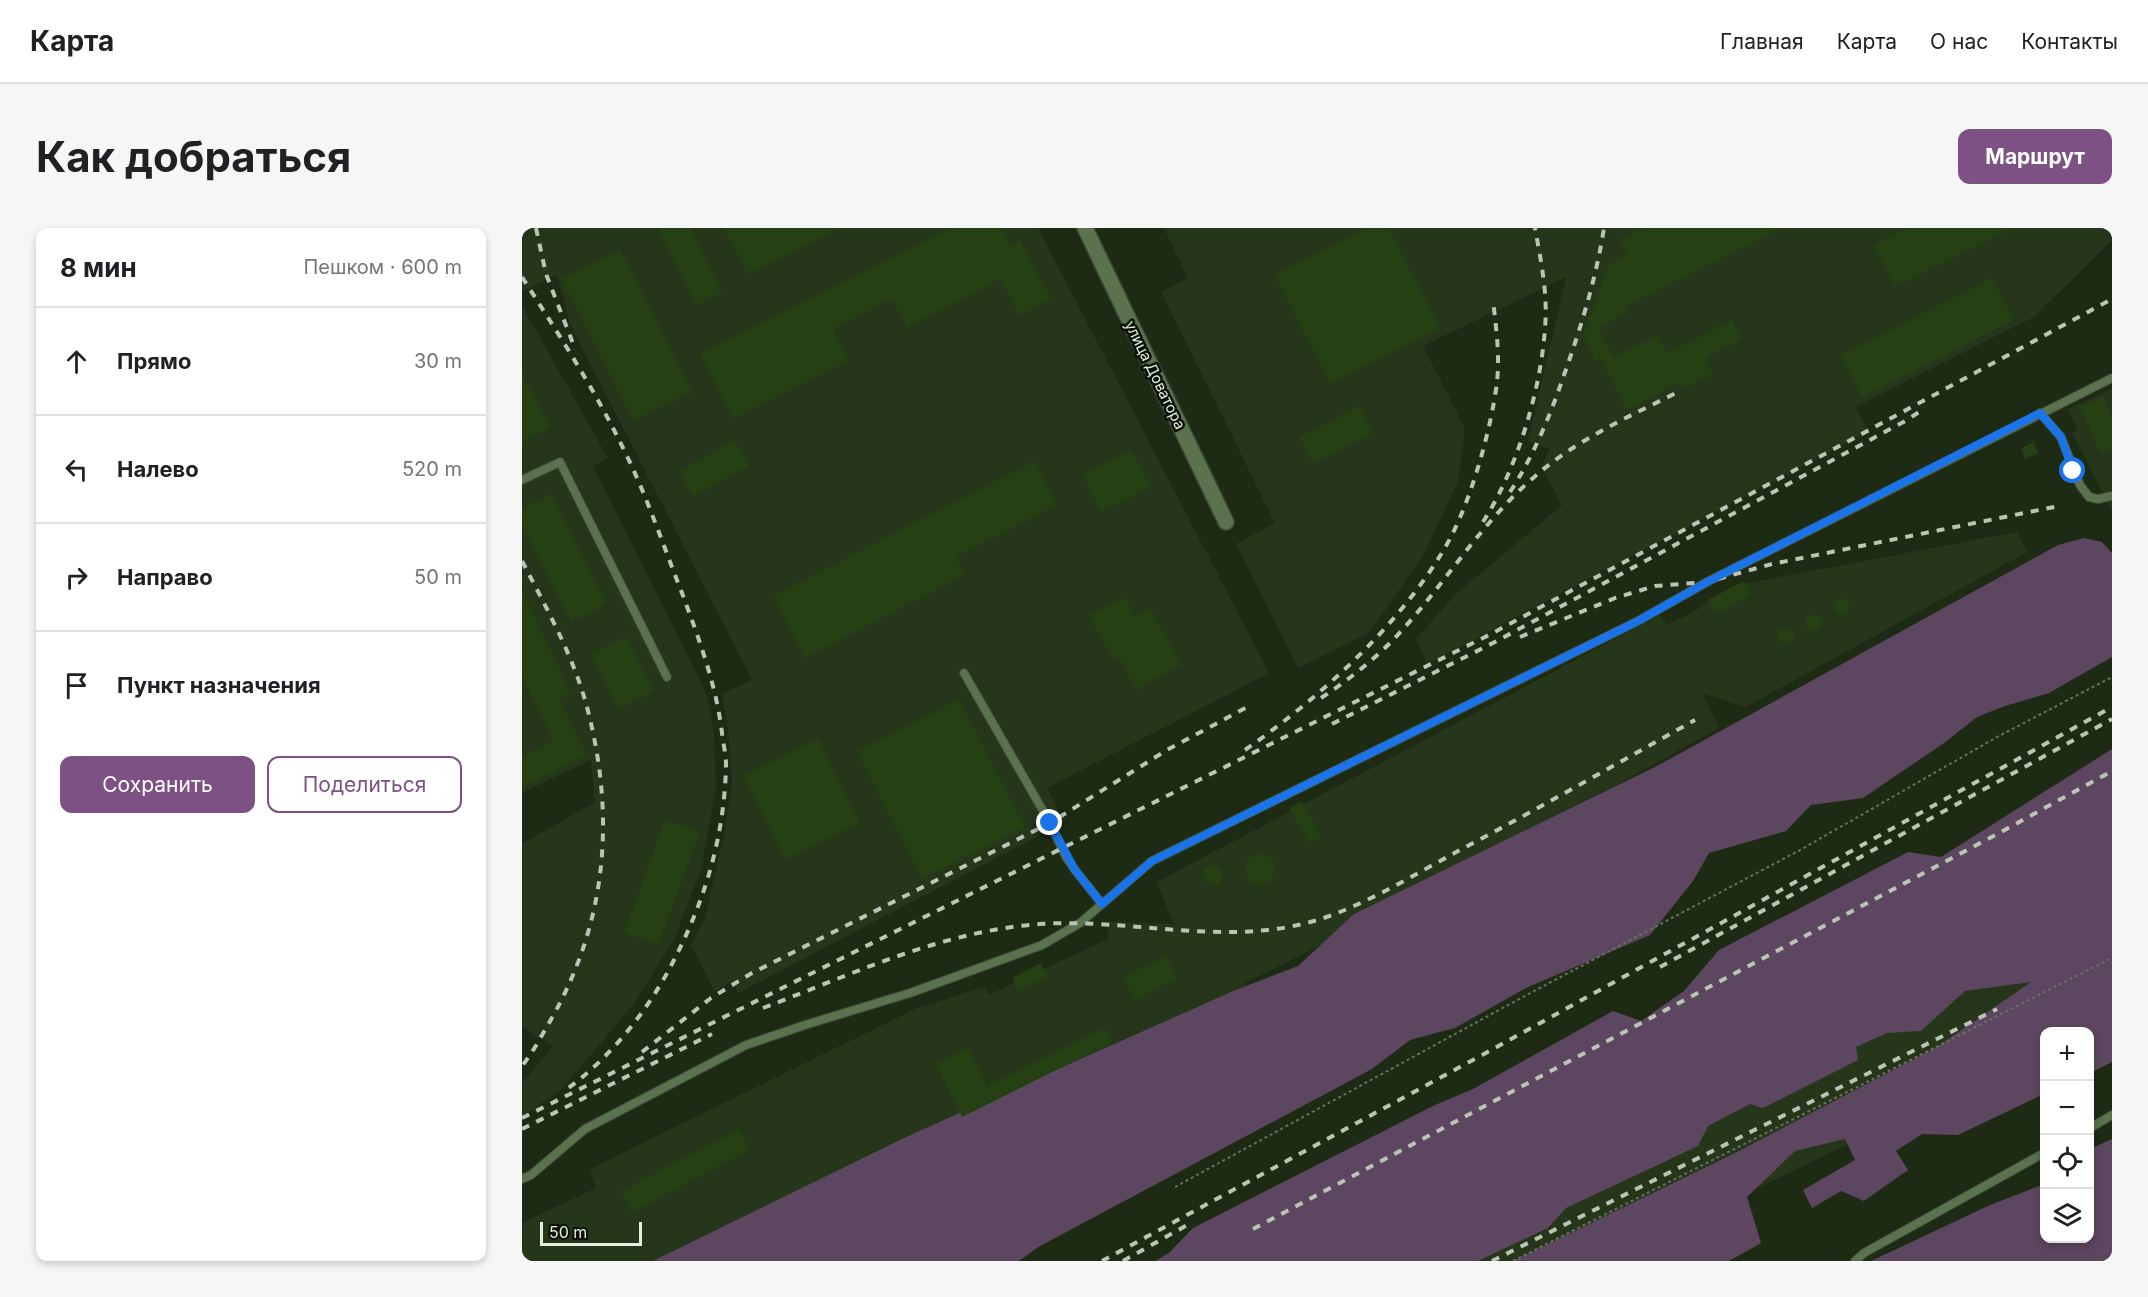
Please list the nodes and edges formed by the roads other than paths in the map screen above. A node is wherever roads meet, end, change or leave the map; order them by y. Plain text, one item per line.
1 (1085, 228) edge
2 (2112, 378) edge
3 (2040, 413) junction
4 (522, 480) edge
5 (2112, 496) edge
6 (1226, 522) dead end
7 (964, 673) dead end
8 (667, 677) dead end
9 (1102, 904) junction
10 (2112, 1115) edge
11 (2094, 1126) edge
12 (2040, 1155) edge
13 (522, 1179) edge
14 (1855, 1261) edge

1 - 6 street, улица Доватора
2 - 3 lane
3 - 5 lane
3 - 9 lane
4 - 8 lane
7 - 9 lane
9 - 13 lane
10 - 11 lane
12 - 14 lane

